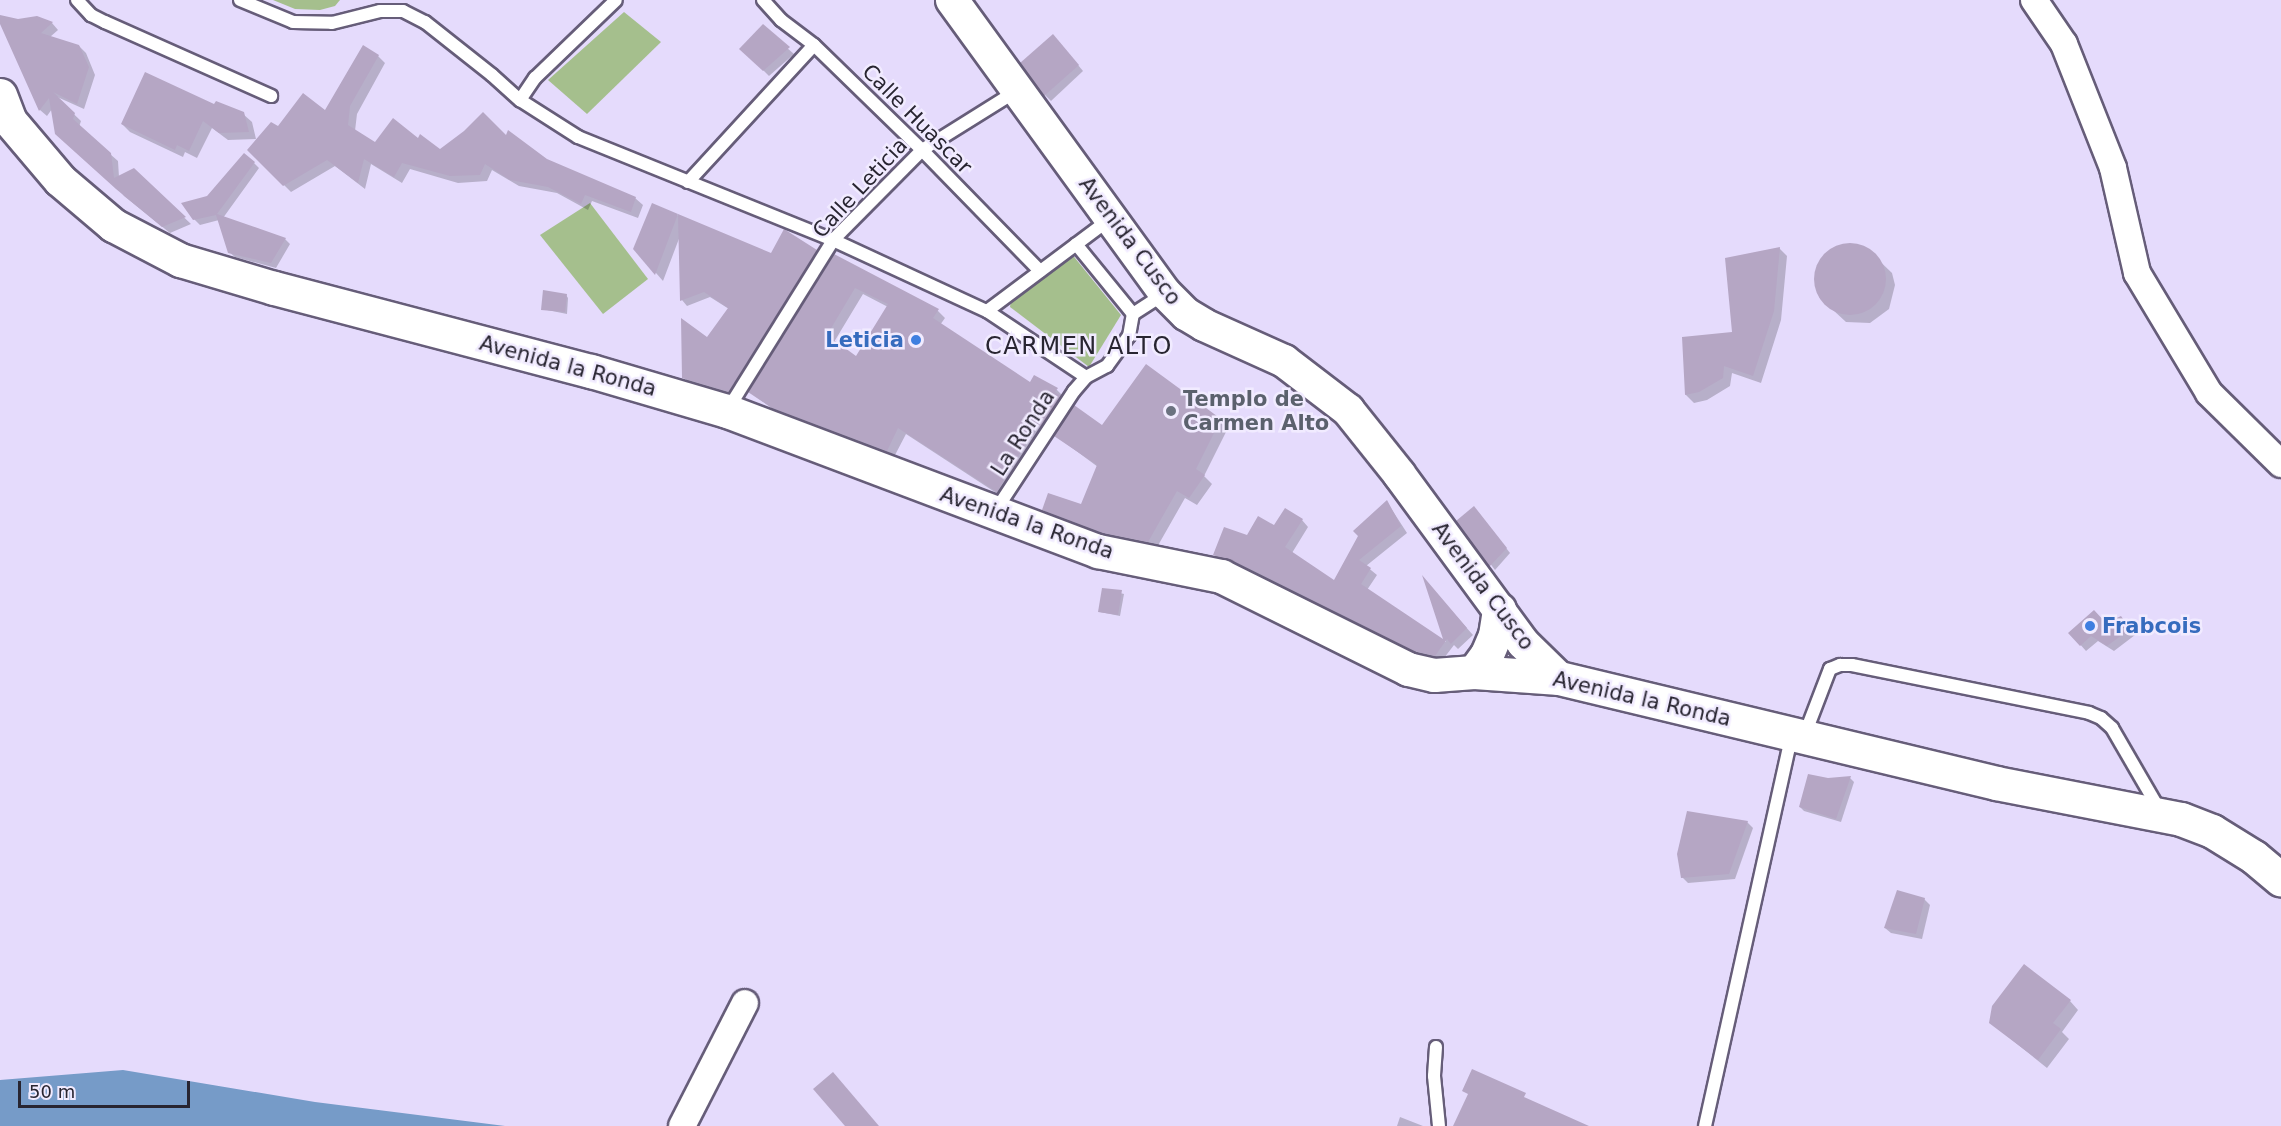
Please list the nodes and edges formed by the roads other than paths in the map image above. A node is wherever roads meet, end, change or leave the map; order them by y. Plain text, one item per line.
1 (77, 0) edge
2 (240, 0) edge
3 (372, 0) edge
4 (616, 0) edge
5 (763, 0) edge
6 (952, 0) edge
7 (2034, 0) edge
8 (372, 13) junction
9 (814, 45) junction
10 (1019, 90) junction
11 (0, 95) edge
12 (271, 96) dead end
13 (520, 100) junction
14 (922, 150) junction
15 (688, 182) junction
16 (1110, 219) junction
17 (832, 240) junction
18 (1076, 244) junction
19 (1040, 271) junction
20 (1165, 293) junction
21 (987, 311) junction
22 (1133, 314) junction
23 (1086, 377) junction
24 (727, 411) junction
25 (2281, 464) edge
26 (994, 513) junction
27 (1498, 609) junction
28 (1474, 672) junction
29 (1559, 678) junction
30 (1798, 735) junction
31 (2163, 815) junction
32 (2281, 880) edge
33 (745, 1003) dead end
34 (1436, 1047) dead end
35 (682, 1126) edge
36 (1439, 1126) edge
37 (1705, 1126) edge

1 - 12 lane
2 - 8 lane
3 - 8 lane
4 - 13 lane
5 - 9 lane, Calle Huascar
6 - 10 street, Avenida Cusco
7 - 25 street
8 - 13 lane
9 - 14 lane, Calle Huascar
9 - 15 lane
10 - 14 lane, Calle Leticia
10 - 16 street, Avenida Cusco
11 - 24 main road, Avenida la Ronda
13 - 15 lane
14 - 17 lane, Calle Leticia
14 - 19 lane, Calle Huascar
15 - 17 lane
16 - 18 lane
16 - 20 street, Avenida Cusco
17 - 21 lane
17 - 24 lane, Calle Leticia
18 - 19 lane
18 - 22 lane
19 - 21 lane
20 - 22 lane
20 - 27 street, Avenida Cusco
21 - 23 lane
22 - 23 lane, La Ronda
23 - 26 lane, La Ronda
24 - 26 main road, Avenida la Ronda
26 - 28 main road, Avenida la Ronda
27 - 28 main road
27 - 29 street, Avenida Cusco
28 - 29 main road, Avenida la Ronda
29 - 30 main road, Avenida la Ronda
30 - 31 main road, Avenida la Ronda
30 - 31 lane
30 - 37 lane
31 - 32 main road, Avenida la Ronda
33 - 35 street
34 - 36 lane

